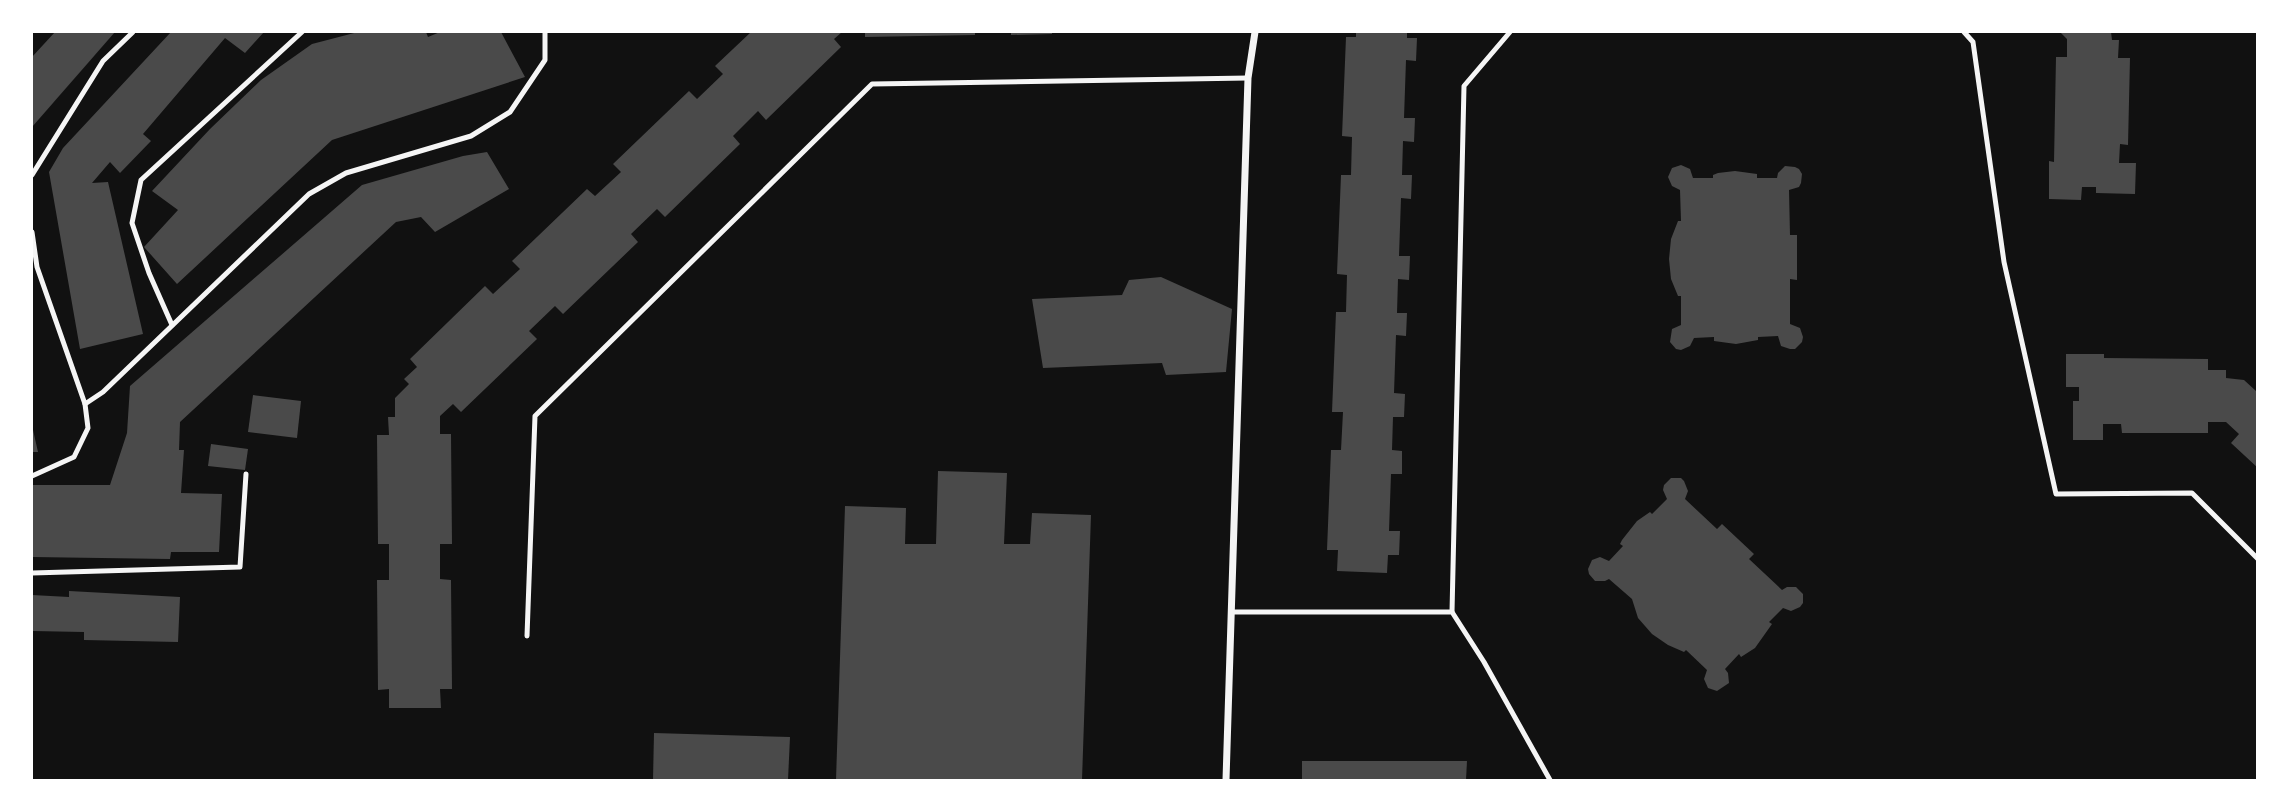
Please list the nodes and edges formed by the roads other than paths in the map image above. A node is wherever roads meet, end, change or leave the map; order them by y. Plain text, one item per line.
1 (134, 32) edge
2 (302, 32) edge
3 (544, 32) edge
4 (1255, 32) edge
5 (1510, 32) edge
6 (1964, 32) edge
7 (1248, 78) junction
8 (32, 175) edge
9 (32, 232) edge
10 (172, 325) junction
11 (85, 404) junction
12 (246, 474) dead end
13 (32, 476) edge
14 (2258, 559) edge
15 (32, 573) edge
16 (1232, 612) junction
17 (1452, 612) junction
18 (527, 636) dead end
19 (1226, 780) edge
20 (1550, 780) edge

1 - 8 lane
2 - 10 lane
3 - 10 lane
4 - 7 street
5 - 17 lane
6 - 14 lane
7 - 16 street
7 - 18 lane
9 - 11 lane
10 - 11 lane
11 - 13 lane
12 - 15 lane
16 - 17 lane
16 - 19 street
17 - 20 lane

